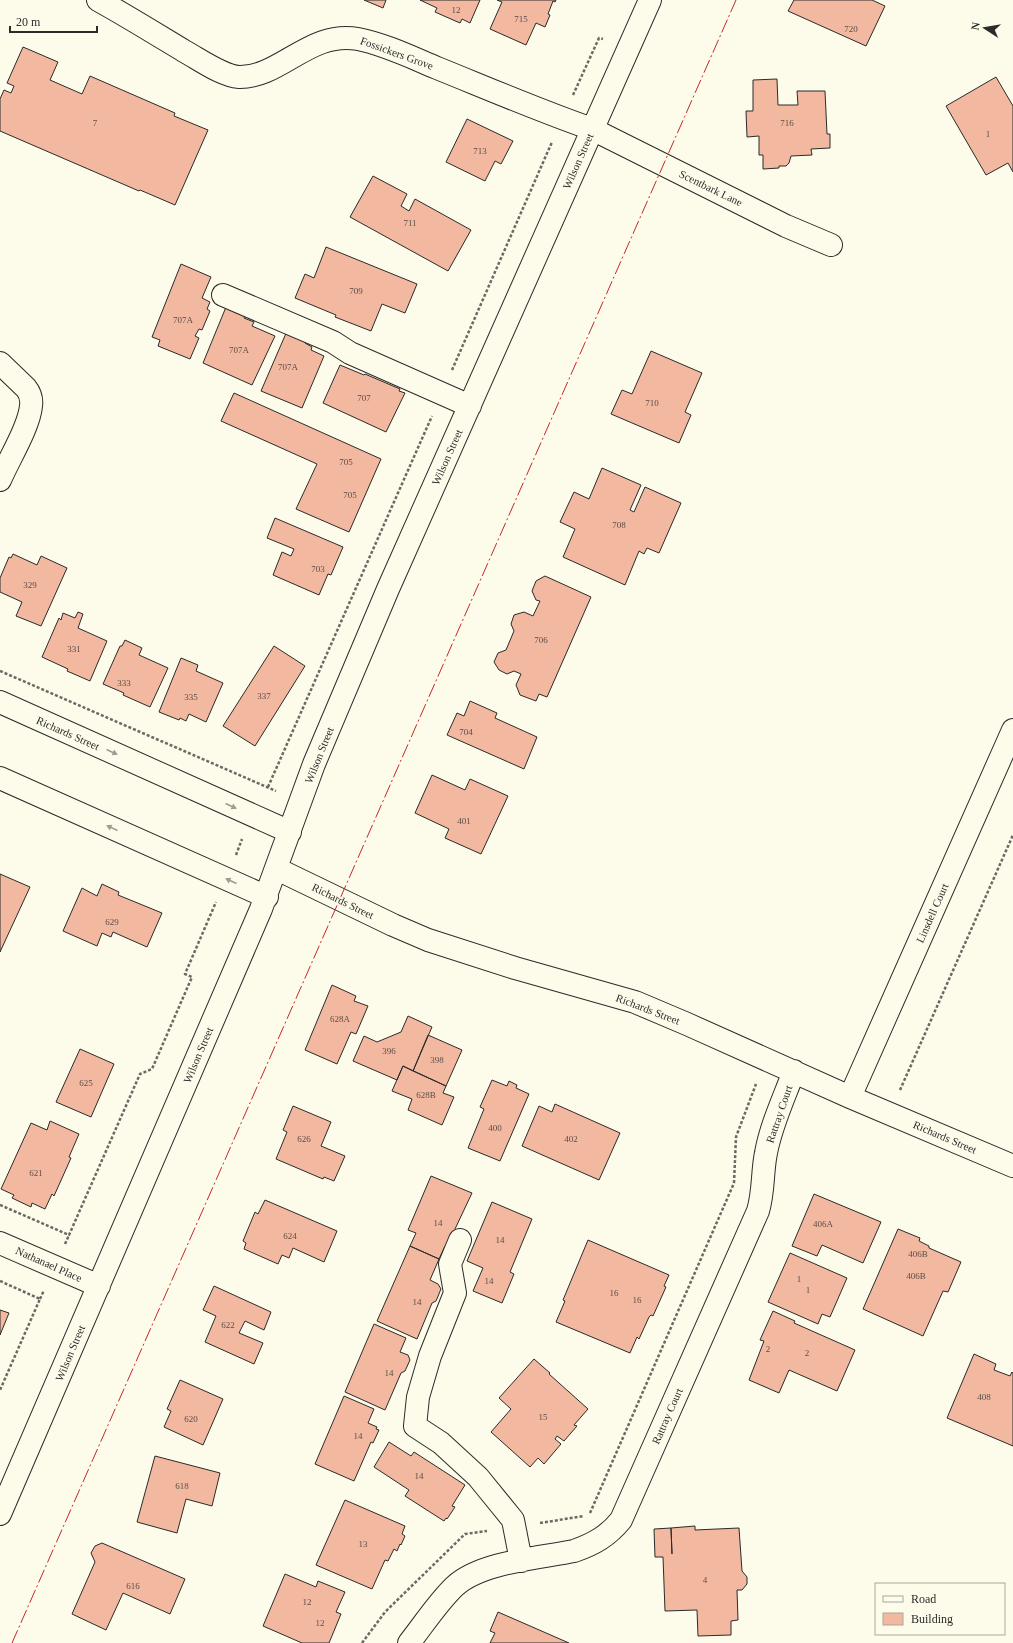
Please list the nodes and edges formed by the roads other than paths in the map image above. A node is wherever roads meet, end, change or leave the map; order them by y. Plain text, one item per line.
1 (98, 0) edge
2 (650, 0) edge
3 (592, 129) junction
4 (831, 245) dead end
5 (224, 295) dead end
6 (0, 363) edge
7 (470, 406) junction
8 (0, 480) edge
9 (0, 702) edge
10 (1013, 730) edge
11 (0, 778) edge
12 (290, 832) junction
13 (277, 869) junction
14 (266, 897) junction
15 (794, 1071) junction
16 (850, 1097) junction
17 (1013, 1166) edge
18 (460, 1240) dead end
19 (0, 1243) edge
20 (99, 1286) junction
21 (0, 1514) edge
22 (521, 1561) junction
23 (409, 1643) edge

1 - 3 street, Fossickers Grove
2 - 3 street, Wilson Street
3 - 4 street, Scentbark Lane
3 - 7 street, Wilson Street
5 - 7 street
6 - 8 street
7 - 12 street, Wilson Street
9 -> 12 street, Richards Street
10 - 16 street, Linsdell Court
14 -> 11 street
12 - 13 street, Wilson Street
13 - 14 street, Wilson Street
13 - 15 street, Richards Street
14 - 20 street, Wilson Street
15 - 16 street, Richards Street
15 - 22 street, Rattray Court
16 - 17 street, Richards Street
18 - 22 street
19 - 20 street, Nathanael Place
20 - 21 street, Wilson Street
22 - 23 street, Rattray Court

